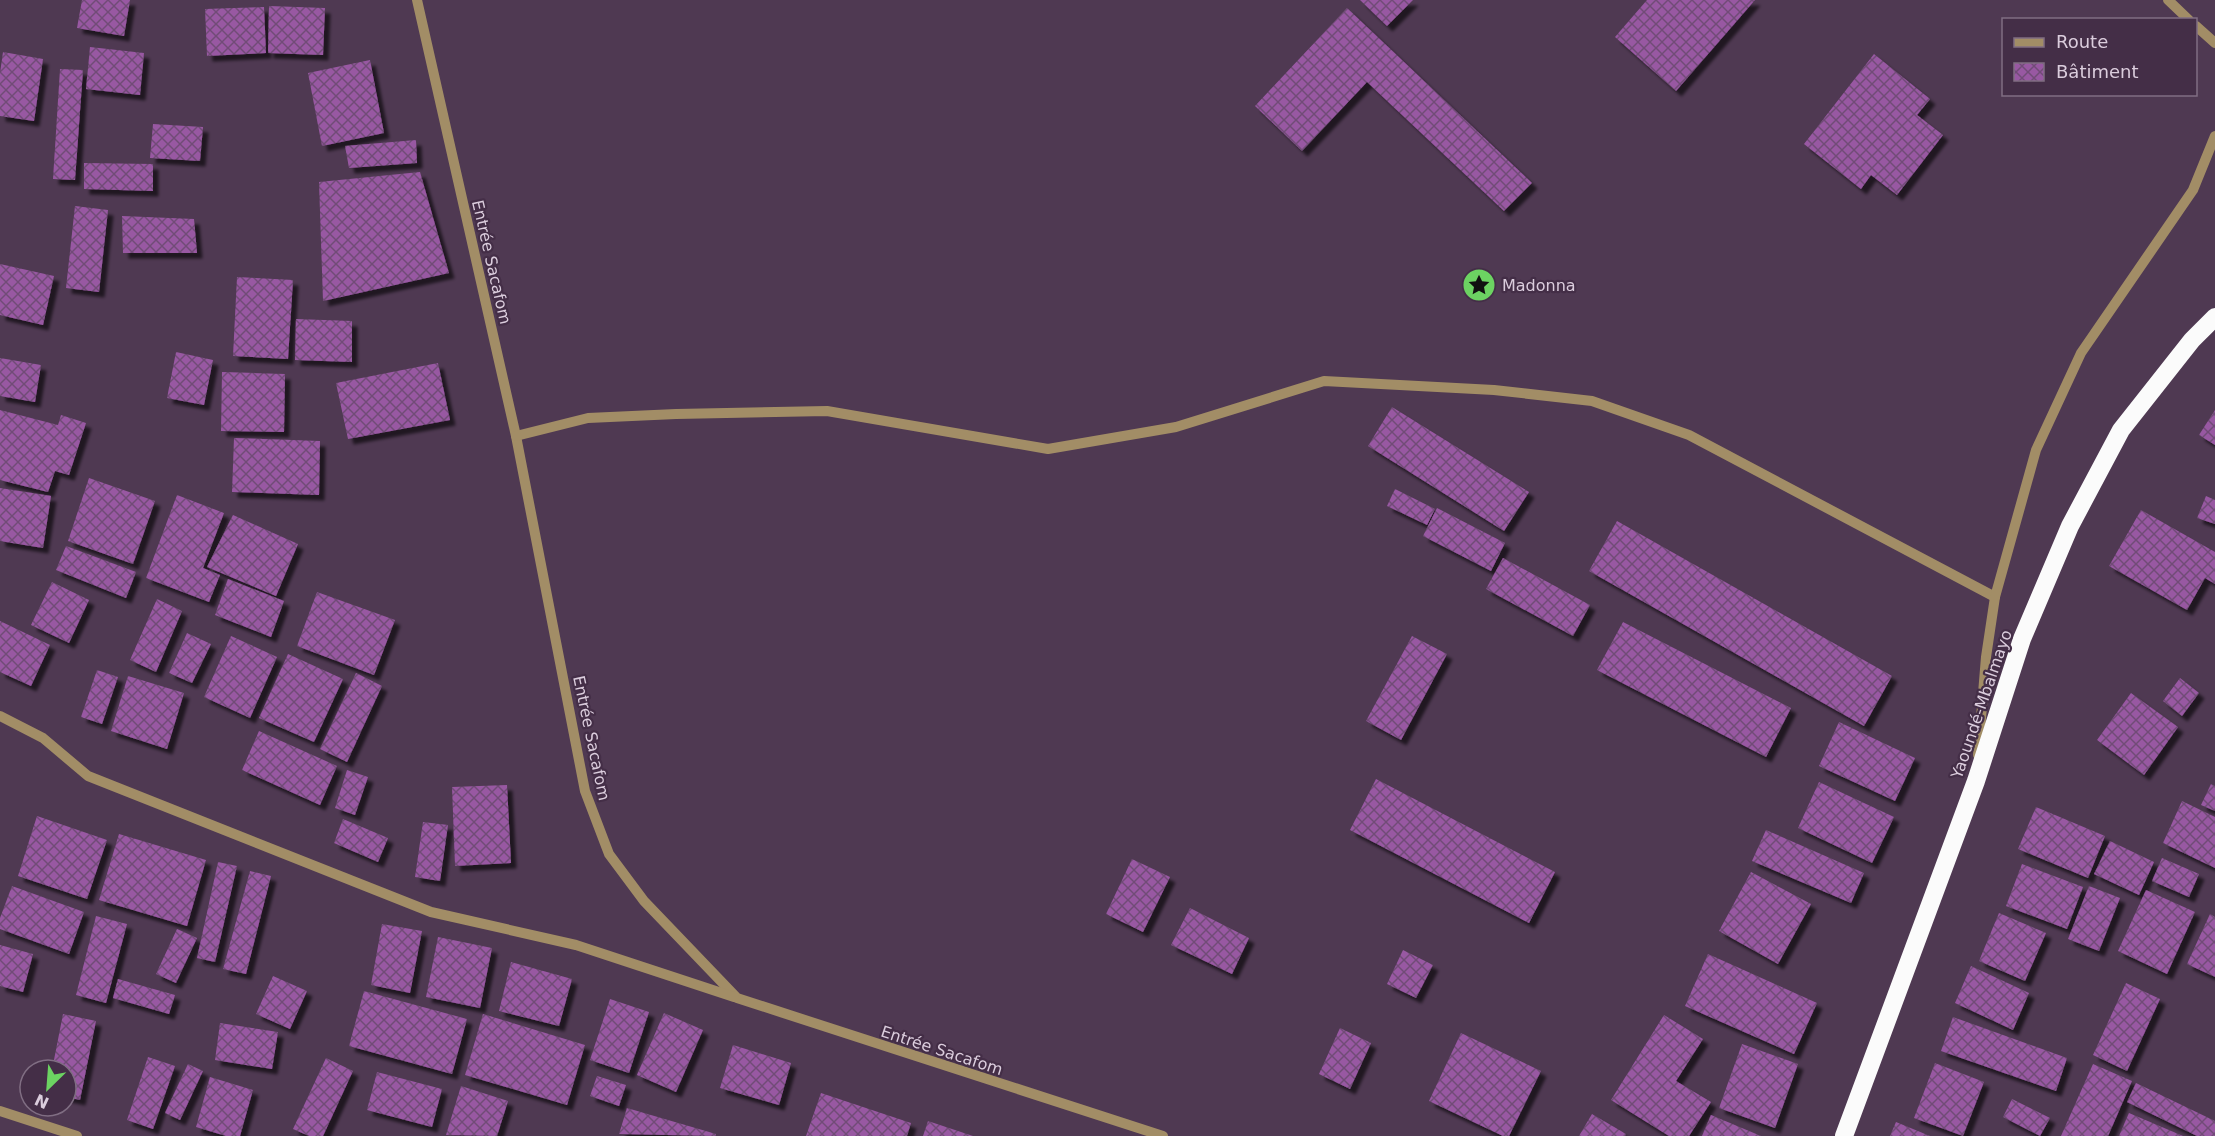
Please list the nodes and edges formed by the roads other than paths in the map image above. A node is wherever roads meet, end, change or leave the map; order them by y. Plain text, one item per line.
1 (417, 0) edge
2 (2168, 0) edge
3 (2187, 18) edge
4 (2197, 27) edge
5 (2215, 43) edge
6 (2215, 136) edge
7 (2215, 317) edge
8 (516, 436) junction
9 (1995, 597) junction
10 (0, 716) edge
11 (1976, 781) junction
12 (738, 998) junction
13 (0, 1111) edge
14 (78, 1136) edge
15 (1163, 1136) edge
16 (1844, 1136) edge

1 - 8 street, Entrée Sacafom
2 - 3 street
4 - 5 street
6 - 9 street
7 - 11 highway, Yaoundé-Mbalmayo
8 - 9 street
8 - 12 street, Entrée Sacafom
9 - 11 street
10 - 12 street
11 - 16 highway, Yaoundé-Mbalmayo
12 - 15 street, Entrée Sacafom
13 - 14 street

